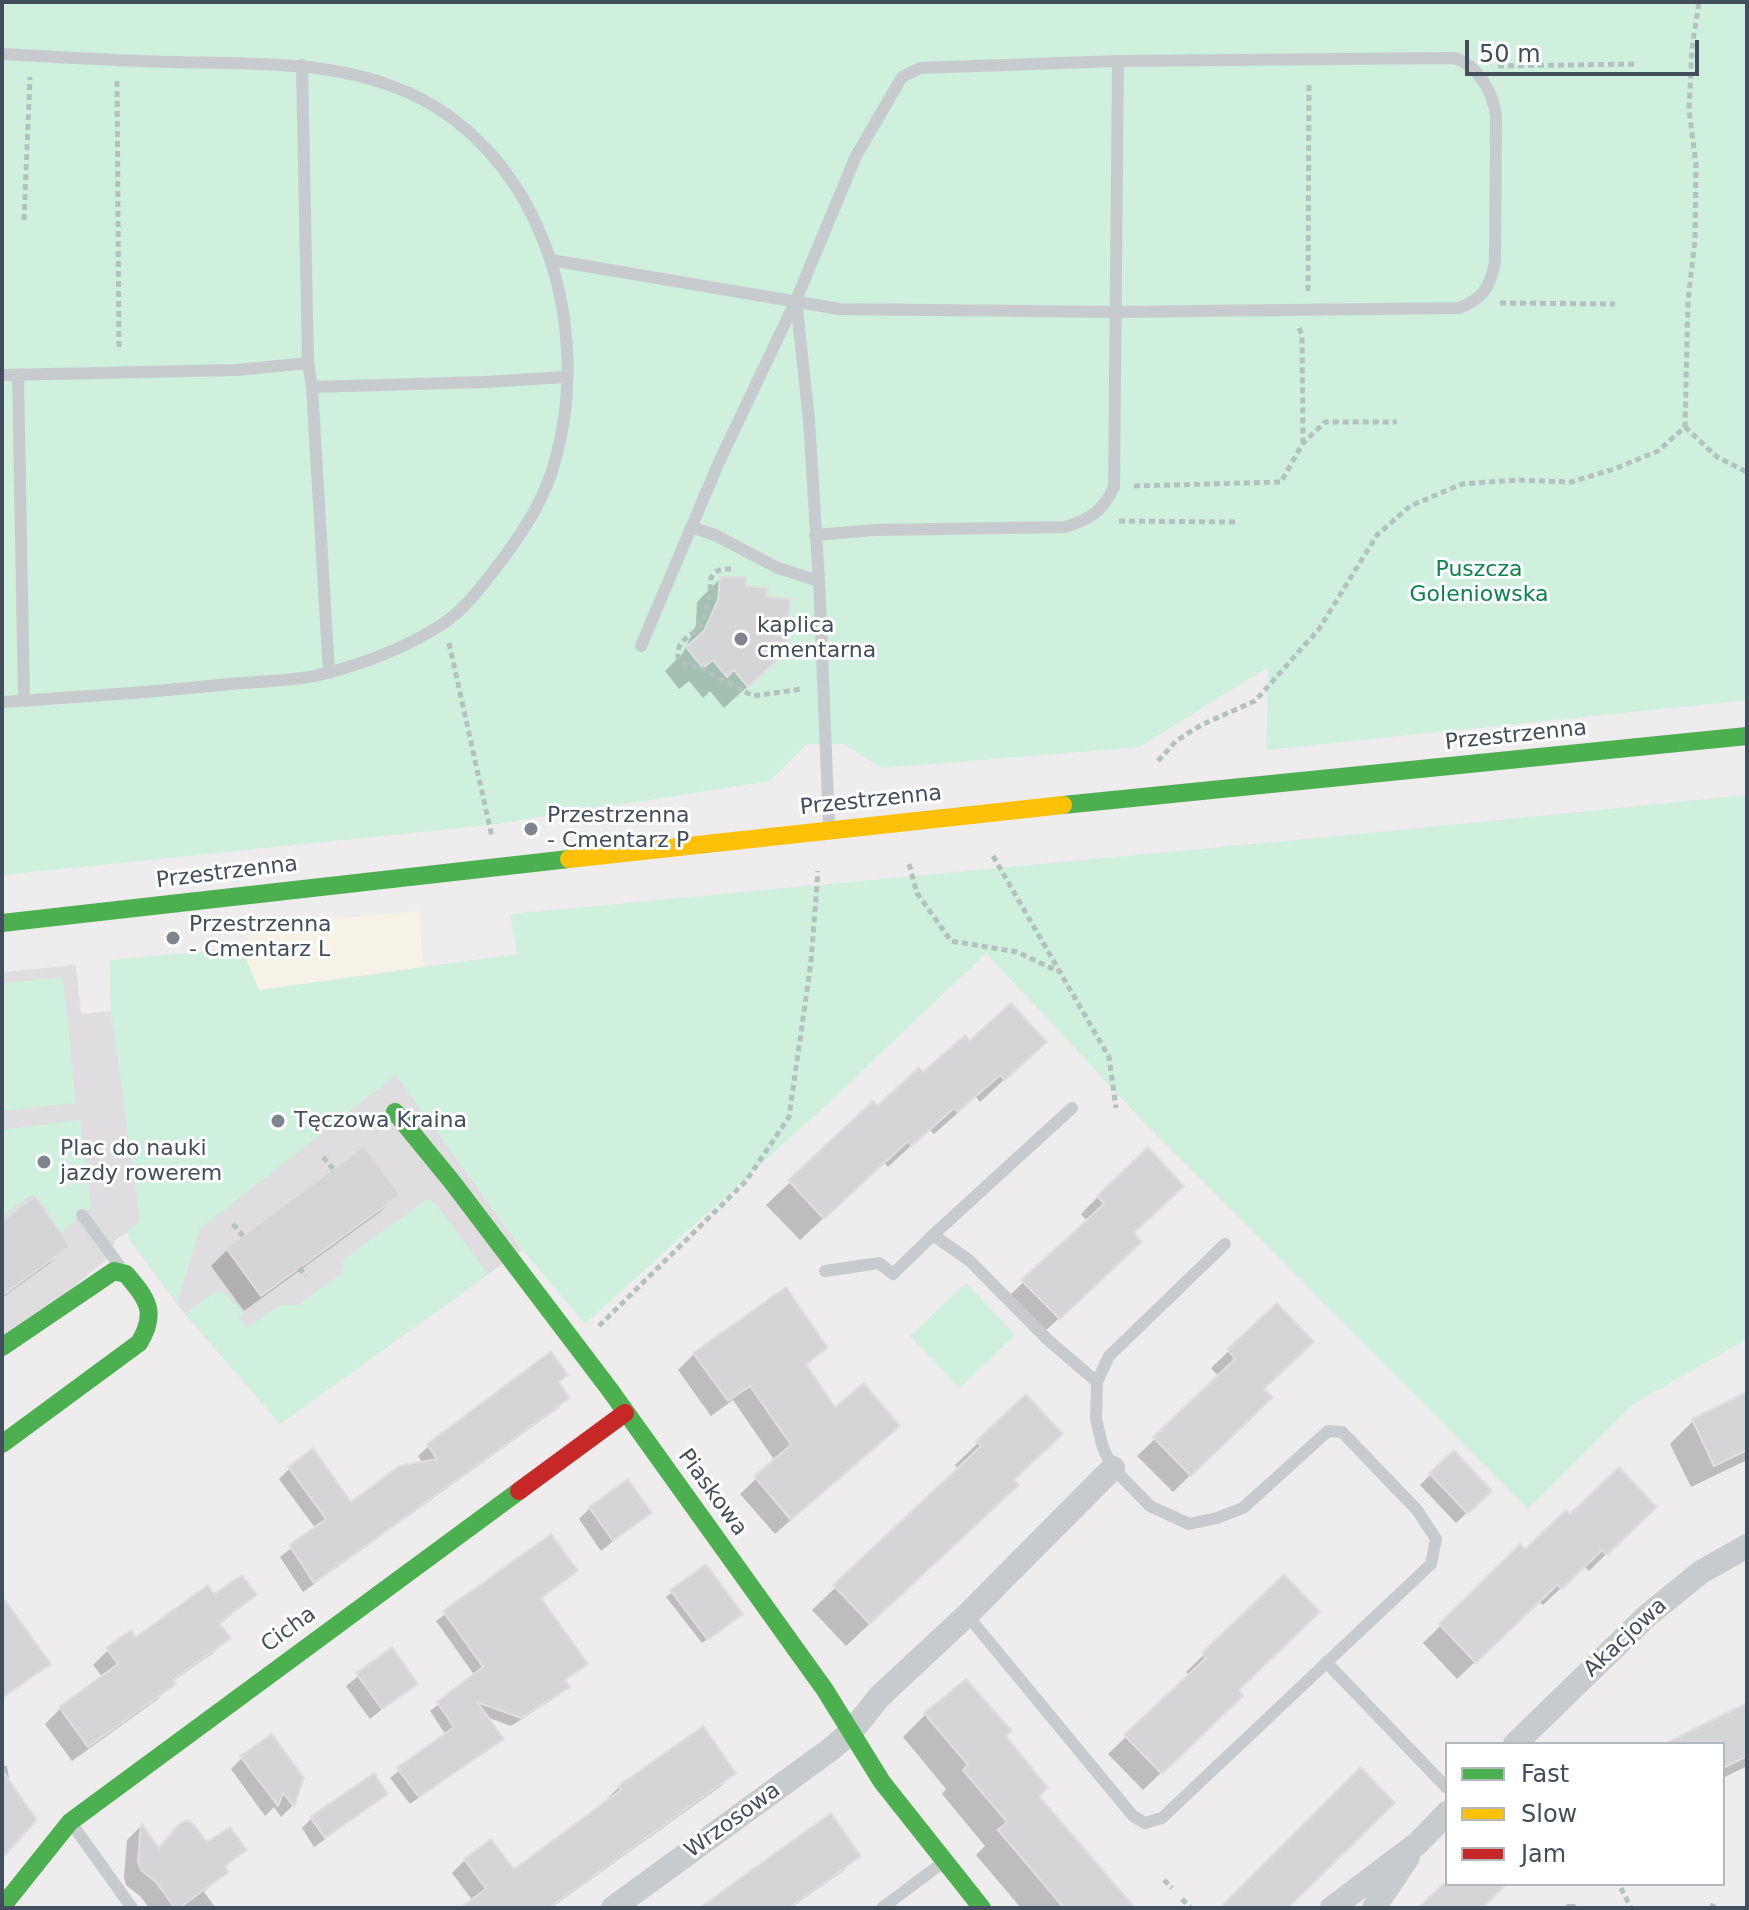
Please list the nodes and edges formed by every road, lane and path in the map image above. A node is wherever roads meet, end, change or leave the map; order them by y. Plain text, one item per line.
1 (1699, 2) edge
2 (2, 54) edge
3 (31, 56) junction
4 (116, 60) junction
5 (1309, 60) junction
6 (1118, 61) junction
7 (1637, 64) dead end
8 (302, 65) junction
9 (1469, 66) junction
10 (24, 220) dead end
11 (551, 260) junction
12 (796, 300) junction
13 (1474, 302) junction
14 (1615, 304) dead end
15 (1308, 309) junction
16 (1291, 310) junction
17 (1116, 312) junction
18 (308, 363) junction
19 (119, 373) junction
20 (2, 375) edge
21 (18, 375) junction
22 (566, 377) junction
23 (312, 387) junction
24 (1397, 422) dead end
25 (1685, 427) junction
26 (1303, 443) junction
27 (1747, 472) edge
28 (1114, 487) junction
29 (1086, 521) junction
30 (1239, 522) dead end
31 (691, 527) junction
32 (815, 535) junction
33 (741, 572) dead end
34 (819, 581) junction
35 (445, 623) junction
36 (641, 646) dead end
37 (329, 673) junction
38 (807, 688) dead end
39 (24, 701) junction
40 (2, 702) edge
41 (1747, 736) edge
42 (1156, 763) dead end
43 (829, 829) junction
44 (492, 838) dead end
45 (993, 856) dead end
46 (909, 864) dead end
47 (818, 871) dead end
48 (2, 923) edge
49 (1062, 972) junction
50 (1072, 1108) dead end
51 (1116, 1108) dead end
52 (395, 1112) dead end
53 (323, 1157) dead end
54 (333, 1169) dead end
55 (82, 1215) dead end
56 (233, 1224) dead end
57 (933, 1235) junction
58 (243, 1236) dead end
59 (1225, 1244) dead end
60 (299, 1268) dead end
61 (825, 1271) dead end
62 (126, 1274) junction
63 (306, 1276) dead end
64 (590, 1335) dead end
65 (2, 1347) edge
66 (1097, 1382) junction
67 (625, 1413) junction
68 (2, 1444) edge
69 (1113, 1468) junction
70 (1747, 1546) edge
71 (967, 1615) junction
72 (1326, 1662) junction
73 (851, 1732) junction
74 (1517, 1742) edge
75 (1445, 1786) edge
76 (1445, 1815) edge
77 (70, 1822) junction
78 (1418, 1843) junction
79 (945, 1861) junction
80 (1164, 1880) dead end
81 (1172, 1888) dead end
82 (1621, 1888) dead end
83 (1182, 1899) dead end
84 (2, 1907) edge
85 (1190, 1907) edge
86 (132, 1908) edge
87 (613, 1908) edge
88 (882, 1908) edge
89 (982, 1908) edge
90 (1332, 1908) edge
91 (1374, 1908) edge
92 (1631, 1908) edge

1 - 25 path
2 - 3 lane
3 - 4 lane
3 - 10 path
4 - 8 lane
4 - 19 path
5 - 6 lane
5 - 9 lane
5 - 15 path
6 - 12 lane
6 - 17 lane
7 - 9 path
8 - 11 lane
8 - 18 lane
9 - 13 lane
11 - 12 lane
11 - 22 lane
12 - 17 lane
12 - 31 lane
12 - 32 lane
13 - 14 path
13 - 15 lane
15 - 16 lane
16 - 17 lane
16 - 26 path
17 - 28 lane
18 - 19 lane
18 - 23 lane
19 - 21 lane
20 - 21 lane
21 - 39 lane
22 - 23 lane
22 - 35 lane
23 - 37 lane
24 - 26 path
25 - 27 path
25 - 42 path
26 - 28 path
28 - 29 lane
29 - 30 path
29 - 32 lane
31 - 34 lane
31 - 36 lane
32 - 34 lane
33 - 38 path
34 - 43 lane
35 - 37 lane
35 - 44 path
37 - 39 lane
39 - 40 lane
41 - 43 street, Przestrzenna
43 - 48 street, Przestrzenna
45 - 49 path
46 - 49 path
47 - 64 path
49 - 51 path
50 - 57 lane
52 - 67 street, Piaskowa
53 - 54 path
55 - 62 lane
56 - 58 path
57 - 61 lane
57 - 66 lane
59 - 66 lane
60 - 63 path
62 - 65 street
62 - 68 street
66 - 69 lane
67 - 73 street, Piaskowa
67 - 77 street, Cicha
69 - 71 street, Wrzosowa
69 - 72 lane
70 - 74 street, Akacjowa
71 - 72 lane
71 - 73 street, Wrzosowa
72 - 75 lane
73 - 79 street, Piaskowa
73 - 87 street, Wrzosowa
76 - 78 street
77 - 84 street, Cicha
77 - 86 lane
78 - 90 street
78 - 91 street
79 - 88 lane
79 - 89 street, Piaskowa
80 - 81 path
82 - 92 path
83 - 85 path

